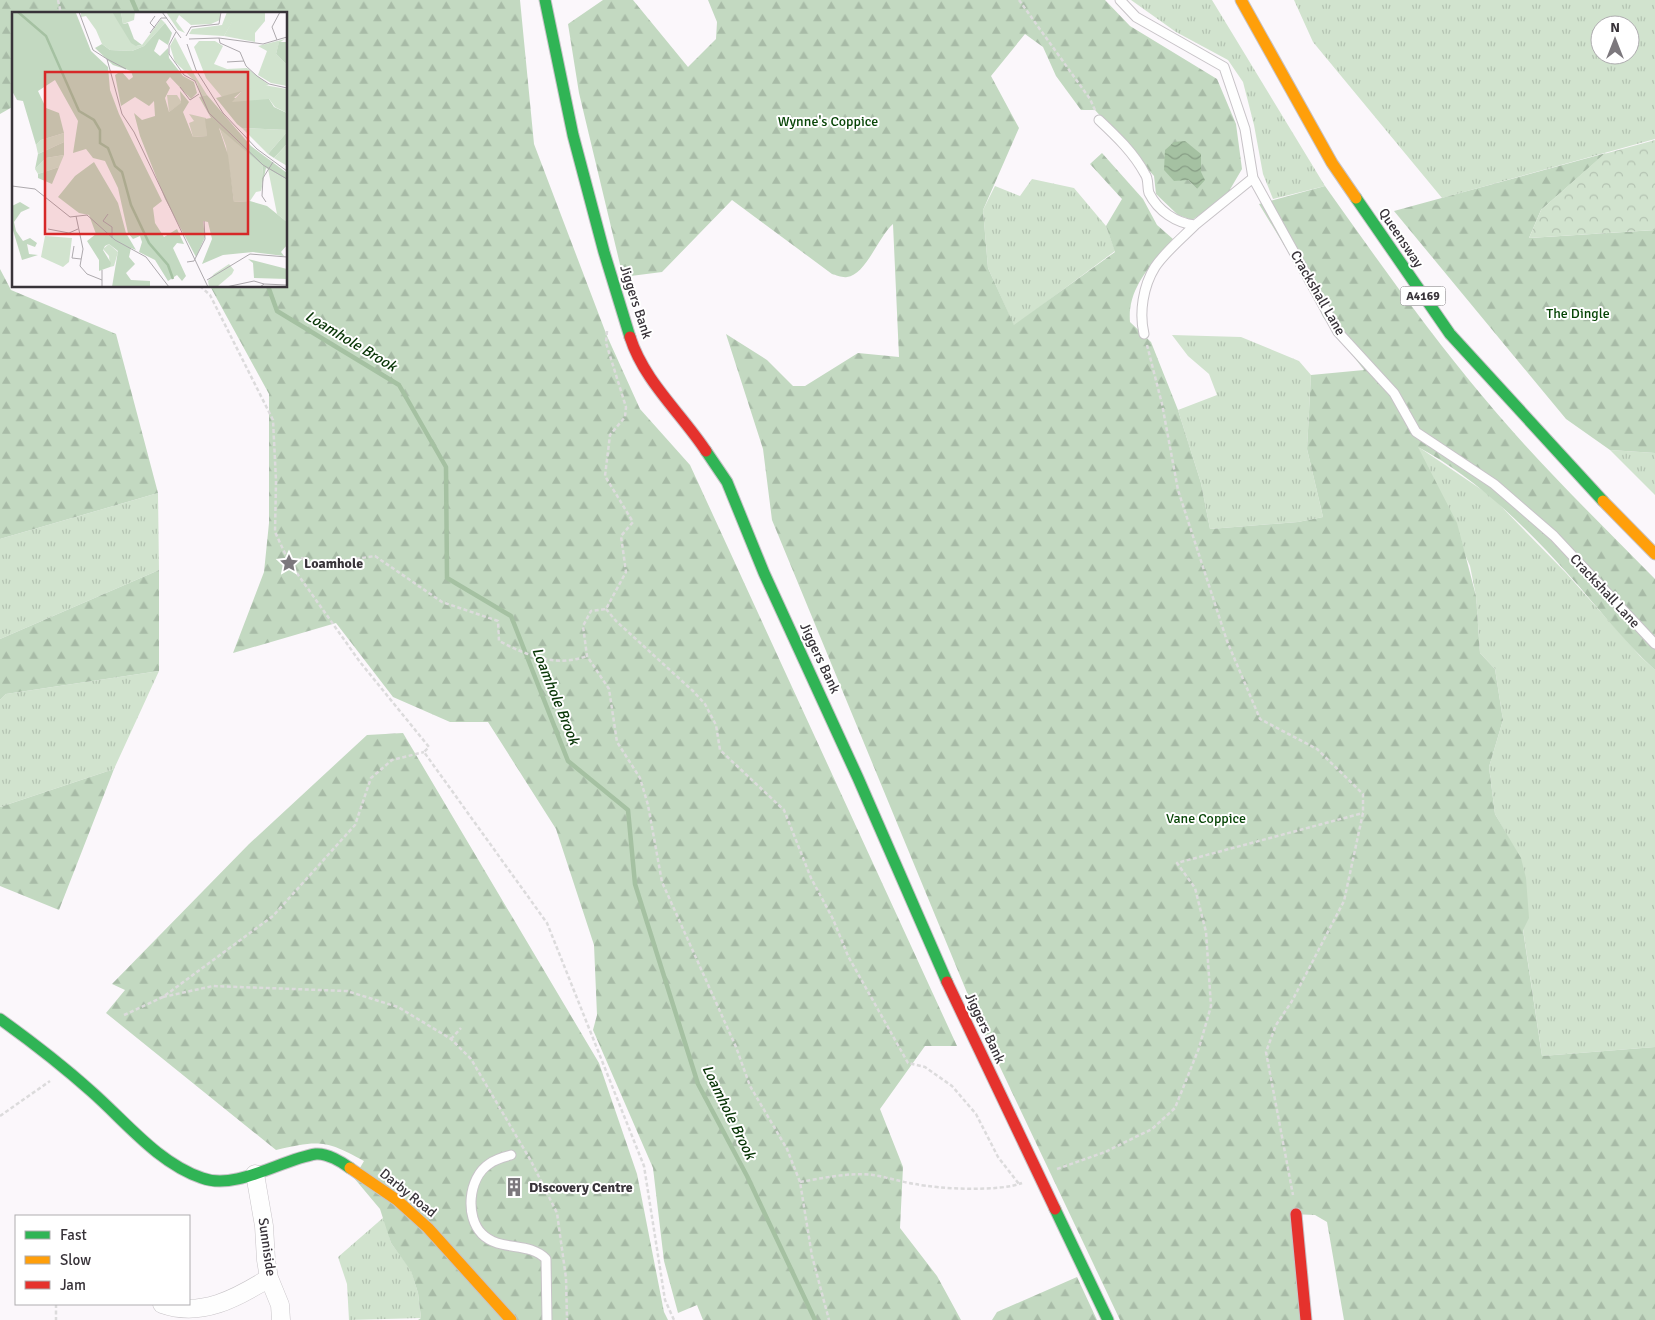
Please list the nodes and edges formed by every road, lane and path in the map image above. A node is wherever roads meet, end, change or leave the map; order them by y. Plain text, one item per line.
1 (545, 0) edge
2 (1019, 0) edge
3 (1120, 0) edge
4 (1241, 0) edge
5 (1099, 120) joint
6 (1253, 178) junction
7 (1195, 225) junction
8 (202, 288) edge
9 (607, 329) dead end
10 (1144, 334) joint
11 (1655, 554) edge
12 (289, 563) junction
13 (606, 610) junction
14 (1655, 644) edge
15 (586, 656) junction
16 (424, 752) junction
17 (1363, 813) junction
18 (164, 997) junction
19 (124, 1015) dead end
20 (0, 1019) edge
21 (461, 1028) dead end
22 (451, 1039) junction
23 (66, 1070) junction
24 (0, 1116) edge
25 (511, 1155) dead end
26 (255, 1174) junction
27 (1040, 1177) junction
28 (800, 1182) junction
29 (1020, 1184) junction
30 (1296, 1214) joint
31 (270, 1278) junction
32 (56, 1305) edge
33 (168, 1305) edge
34 (56, 1320) edge
35 (281, 1320) edge
36 (511, 1320) edge
37 (547, 1320) edge
38 (567, 1320) edge
39 (674, 1320) edge
40 (829, 1320) edge
41 (1108, 1320) edge
42 (1306, 1320) edge

1 - 27 street, Jiggers Bank
2 - 5 path
3 - 6 lane, Crackshall Lane
4 - 11 street, Queensway / A4169
5 - 7 lane
6 - 7 lane
6 - 14 lane, Crackshall Lane
7 - 10 lane
8 - 12 path
9 - 13 path
10 - 17 path
12 - 15 path
12 - 16 path
13 - 15 path
13 - 29 path
15 - 28 path
16 - 18 path
16 - 39 path
17 - 27 path
17 - 30 path
18 - 19 path
18 - 22 path
20 - 23 street, Darby Road
21 - 22 path
22 - 38 path
23 - 24 path
23 - 26 street, Darby Road
25 - 37 lane
26 - 31 street, Sunniside
26 - 36 street, Darby Road
27 - 29 path
27 - 41 street, Jiggers Bank
28 - 29 path
28 - 40 path
30 - 42 street
31 - 33 street
31 - 35 street, Sunniside
32 - 34 path

